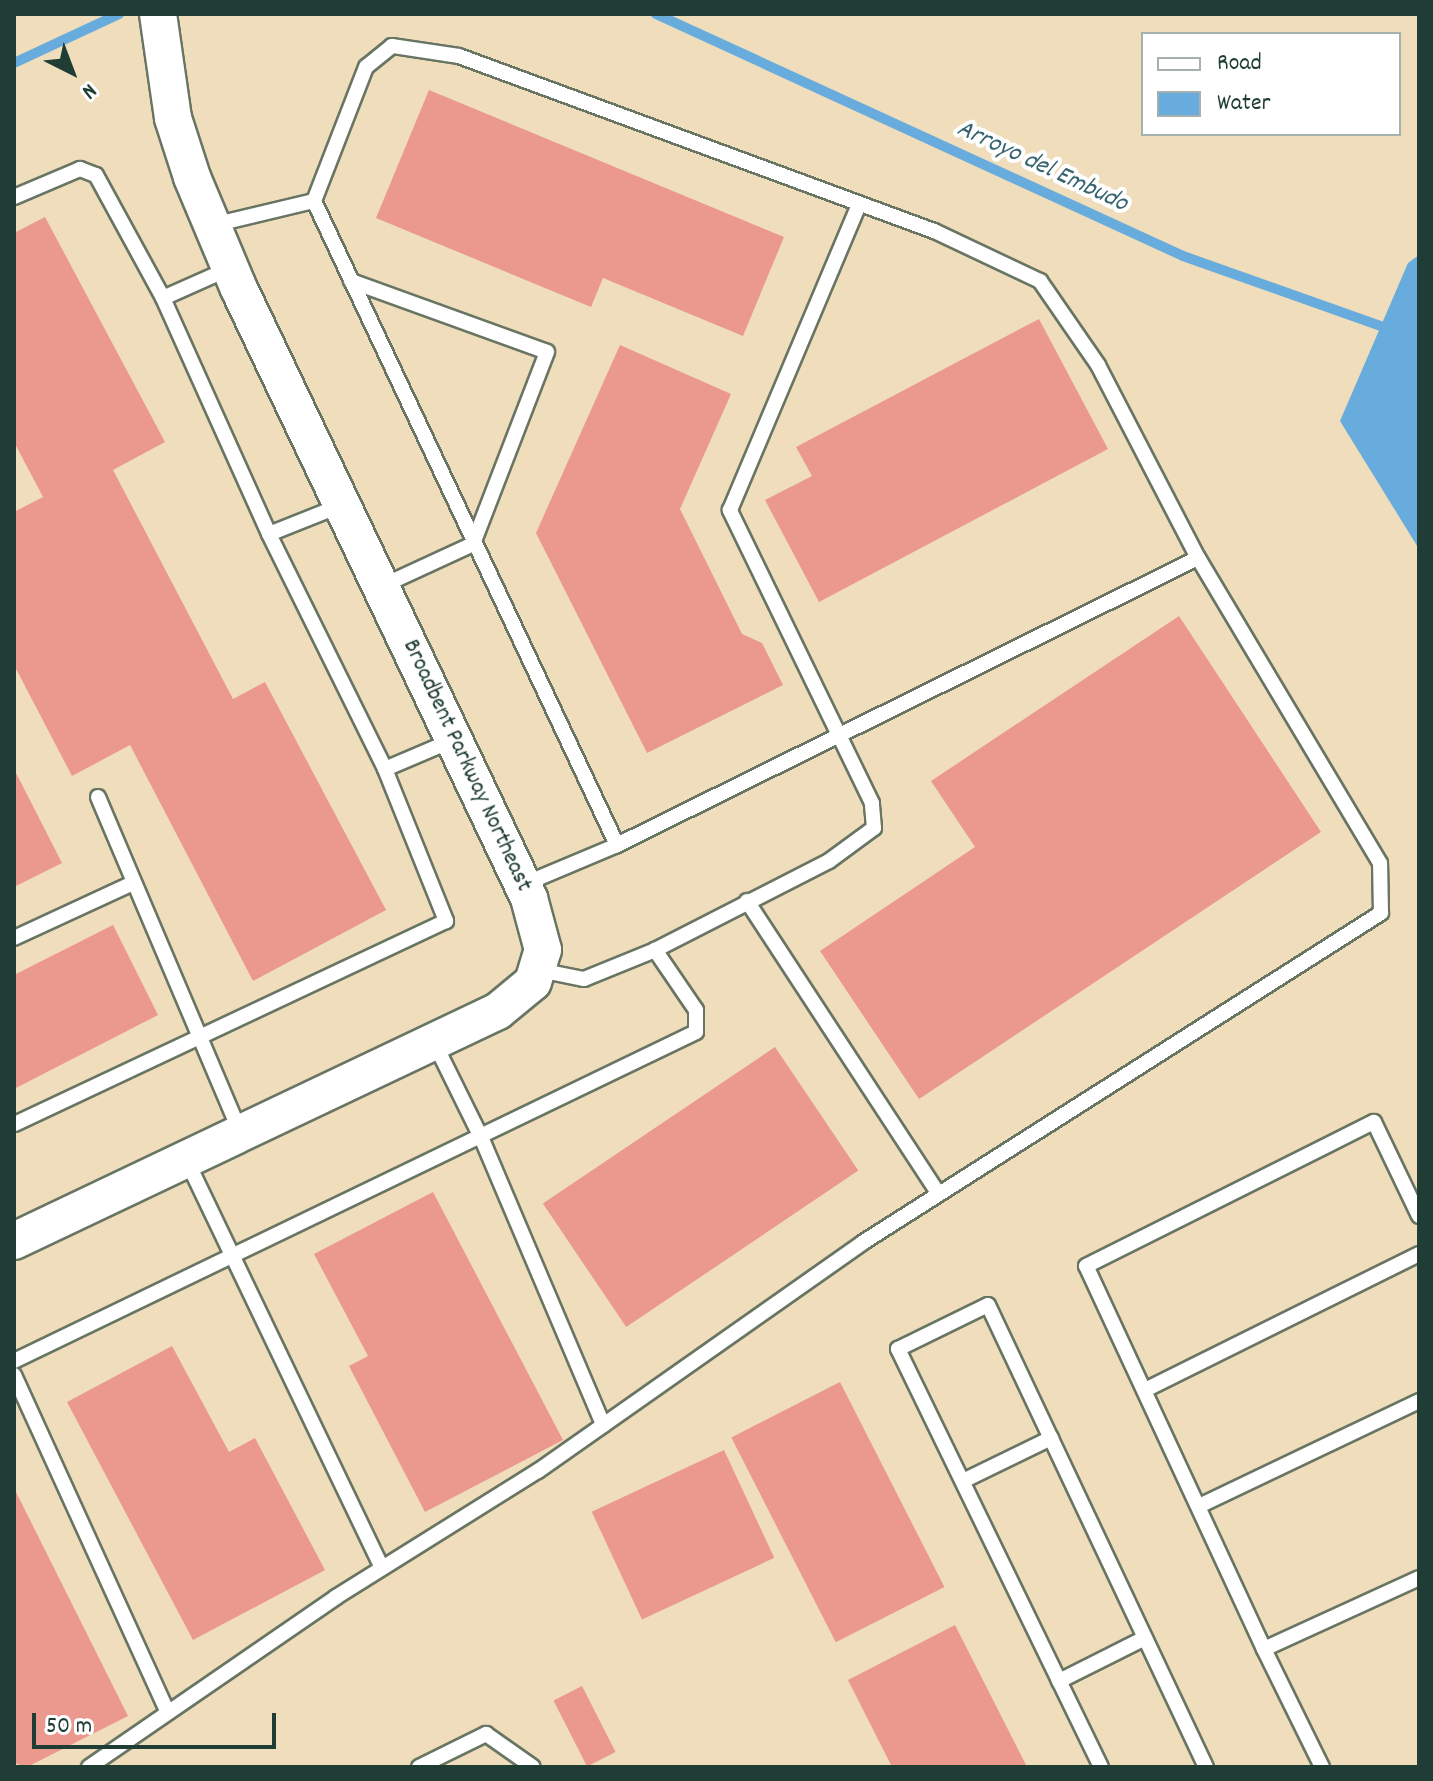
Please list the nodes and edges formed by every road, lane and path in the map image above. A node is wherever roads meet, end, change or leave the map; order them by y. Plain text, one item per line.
1 (158, 14) edge
2 (14, 197) edge
3 (314, 201) junction
4 (859, 205) junction
5 (212, 225) junction
6 (230, 268) junction
7 (351, 281) junction
8 (163, 298) junction
9 (342, 505) junction
10 (269, 534) junction
11 (473, 544) junction
12 (1198, 558) junction
13 (380, 587) junction
14 (839, 733) junction
15 (453, 740) junction
16 (385, 769) junction
17 (98, 797) dead end
18 (617, 845) junction
19 (131, 884) junction
20 (522, 885) junction
21 (747, 901) junction
22 (14, 938) edge
23 (655, 950) junction
24 (539, 970) junction
25 (202, 1034) junction
26 (434, 1042) junction
27 (14, 1124) edge
28 (241, 1133) junction
29 (481, 1137) junction
30 (186, 1159) junction
31 (939, 1194) junction
32 (1419, 1216) edge
33 (14, 1241) edge
34 (234, 1254) junction
35 (1419, 1254) edge
36 (14, 1361) edge
37 (14, 1375) edge
38 (1145, 1390) junction
39 (1419, 1401) edge
40 (603, 1425) junction
41 (1051, 1438) junction
42 (963, 1481) junction
43 (1199, 1506) junction
44 (382, 1568) junction
45 (1419, 1578) edge
46 (1145, 1638) junction
47 (1264, 1649) junction
48 (1059, 1681) junction
49 (167, 1711) junction
50 (89, 1767) edge
51 (419, 1767) edge
52 (533, 1767) edge
53 (1101, 1767) edge
54 (1206, 1767) edge
55 (1322, 1767) edge

1 - 5 street, Broadbent Parkway Northeast
2 - 8 lane
3 - 4 lane
3 - 5 lane
3 - 7 lane
4 - 12 lane
4 - 14 lane
5 - 6 street, Broadbent Parkway Northeast
6 - 8 lane
6 - 9 street, Broadbent Parkway Northeast
7 - 11 lane
7 - 11 lane
8 - 10 lane
9 - 10 lane
9 - 13 street, Broadbent Parkway Northeast
10 - 16 lane
11 - 13 lane
11 - 18 lane
12 - 14 lane
12 - 31 lane
13 - 15 street, Broadbent Parkway Northeast
14 - 18 lane
14 - 21 lane
15 - 16 lane
15 - 20 street, Broadbent Parkway Northeast
16 - 25 lane
17 - 19 lane
18 - 20 lane
19 - 22 lane
19 - 25 lane
20 - 24 street, Broadbent Parkway Northeast
21 - 23 lane
21 - 31 lane
23 - 24 lane
23 - 29 lane
24 - 26 street
25 - 27 lane
25 - 28 lane
26 - 28 street
26 - 29 lane
28 - 30 street
29 - 34 lane
29 - 40 lane
30 - 33 street
30 - 34 lane
31 - 40 lane
32 - 38 lane
34 - 36 lane
34 - 44 lane
35 - 38 lane
37 - 49 lane
38 - 43 lane
39 - 43 lane
40 - 44 lane
41 - 42 lane
41 - 42 lane
41 - 46 lane
42 - 48 lane
43 - 47 lane
44 - 49 lane
45 - 47 lane
46 - 48 lane
46 - 54 lane
47 - 55 lane
48 - 53 lane
49 - 50 lane
51 - 52 lane

